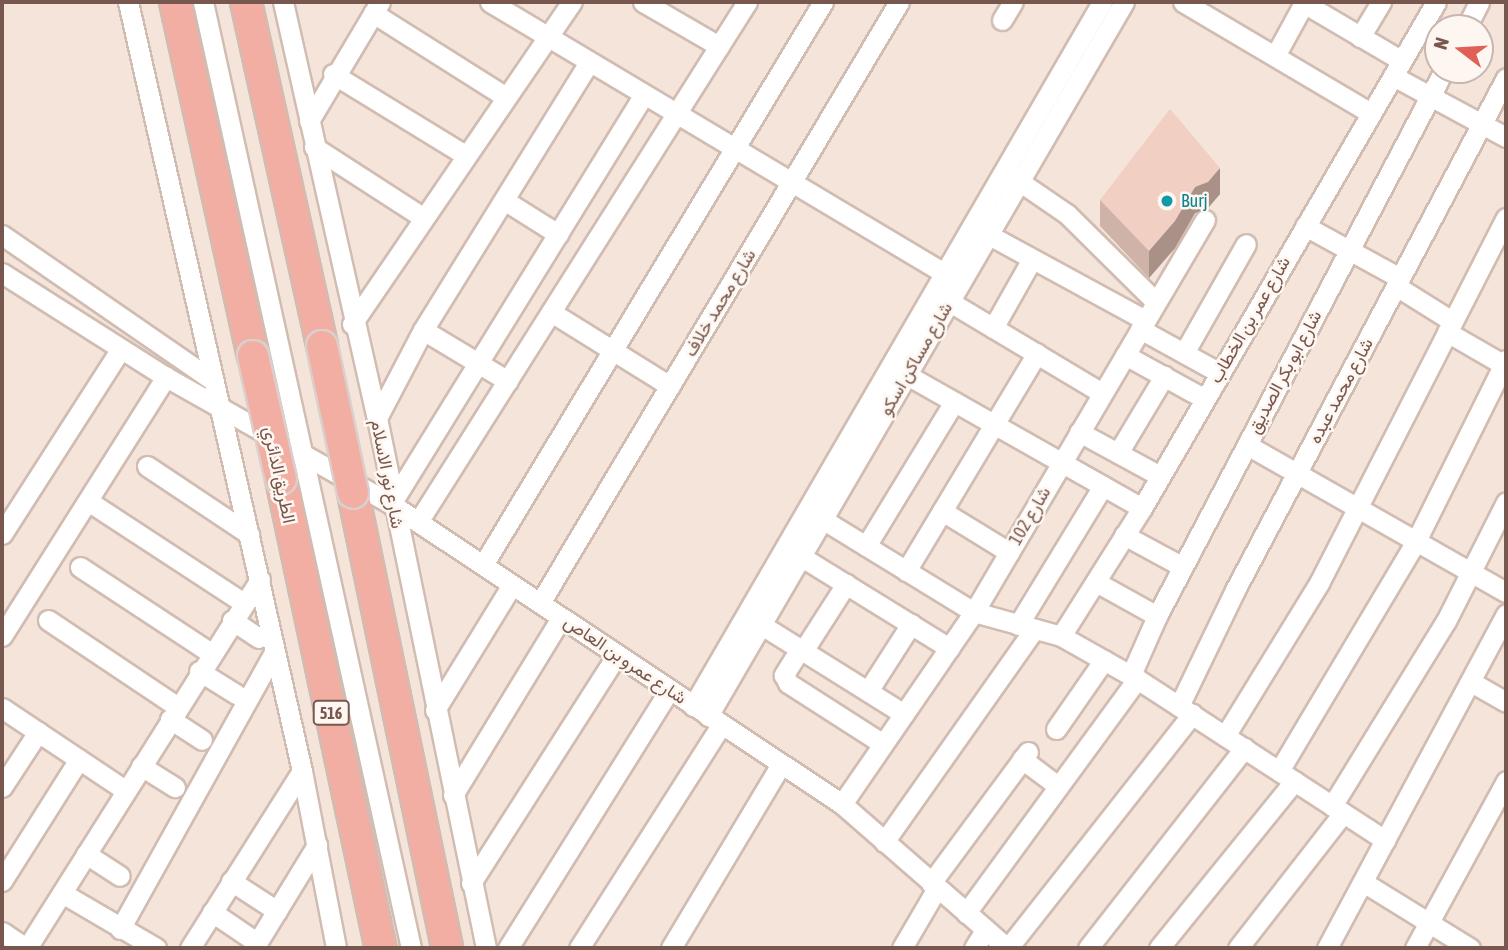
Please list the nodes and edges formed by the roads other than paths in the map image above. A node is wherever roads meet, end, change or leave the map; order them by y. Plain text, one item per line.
1 (128, 2) edge
2 (175, 2) edge
3 (203, 2) edge
4 (246, 2) edge
5 (283, 2) edge
6 (490, 2) edge
7 (572, 2) edge
8 (643, 2) edge
9 (747, 2) edge
10 (823, 2) edge
11 (899, 2) edge
12 (1013, 2) edge
13 (1102, 2) edge
14 (1124, 2) edge
15 (1182, 2) edge
16 (1381, 2) edge
17 (1436, 2) edge
18 (1312, 5) edge
19 (377, 8) edge
20 (1002, 20) dead end
21 (547, 37) junction
22 (1360, 37) junction
23 (719, 47) junction
24 (1275, 56) junction
25 (589, 62) junction
26 (1397, 69) junction
27 (333, 74) junction
28 (1506, 78) edge
29 (1436, 84) edge
30 (644, 95) junction
31 (1430, 96) junction
32 (506, 97) junction
33 (1371, 113) junction
34 (676, 114) junction
35 (309, 121) junction
36 (1482, 124) junction
37 (1506, 137) edge
38 (314, 147) junction
39 (734, 149) junction
40 (465, 155) junction
41 (1011, 176) junction
42 (791, 183) junction
43 (504, 200) junction
44 (422, 217) junction
45 (1506, 218) edge
46 (1205, 220) dead end
47 (1305, 226) junction
48 (558, 234) junction
49 (989, 234) junction
50 (2, 235) edge
51 (1246, 244) dead end
52 (1349, 250) junction
53 (1032, 258) junction
54 (2, 273) edge
55 (944, 273) junction
56 (1398, 282) junction
57 (941, 297) junction
58 (1156, 302) junction
59 (551, 312) junction
60 (352, 324) junction
61 (1143, 324) junction
62 (1450, 327) junction
63 (993, 328) junction
64 (423, 330) junction
65 (120, 350) junction
66 (612, 350) junction
67 (1037, 353) junction
68 (1184, 353) junction
69 (1125, 355) junction
70 (478, 363) junction
71 (1505, 364) edge
72 (1220, 373) junction
73 (907, 375) junction
74 (1164, 376) junction
75 (166, 377) junction
76 (211, 379) junction
77 (508, 381) junction
78 (670, 386) junction
79 (1102, 393) junction
80 (1205, 399) junction
81 (954, 402) junction
82 (219, 405) junction
83 (377, 418) junction
84 (994, 425) junction
85 (1079, 432) junction
86 (857, 442) junction
87 (1247, 445) junction
88 (1118, 453) junction
89 (1061, 463) junction
90 (147, 466) dead end
91 (1297, 473) junction
92 (1160, 477) junction
93 (1103, 486) junction
94 (88, 500) junction
95 (1506, 502) edge
96 (391, 504) junction
97 (1357, 507) junction
98 (1142, 508) junction
99 (942, 512) junction
100 (822, 519) junction
101 (418, 522) junction
102 (2, 534) edge
103 (248, 534) junction
104 (1124, 535) junction
105 (1416, 541) junction
106 (866, 546) junction
107 (793, 551) junction
108 (1009, 552) junction
109 (482, 565) junction
110 (80, 567) dead end
111 (1183, 567) junction
112 (906, 571) junction
113 (1472, 572) junction
114 (260, 579) junction
115 (1096, 582) junction
116 (846, 584) junction
117 (512, 585) junction
118 (1506, 592) edge
119 (244, 603) junction
120 (540, 603) junction
121 (974, 612) junction
122 (1506, 614) edge
123 (1157, 616) junction
124 (561, 618) junction
125 (48, 620) dead end
126 (232, 620) junction
127 (753, 620) junction
128 (911, 624) junction
129 (1026, 627) junction
130 (2, 636) edge
131 (1062, 636) junction
132 (259, 638) dead end
133 (949, 648) junction
134 (801, 650) junction
135 (274, 652) junction
136 (211, 653) junction
137 (617, 655) junction
138 (1104, 660) junction
139 (200, 671) junction
140 (1134, 677) junction
141 (1471, 682) junction
142 (669, 690) junction
143 (868, 691) junction
144 (236, 694) dead end
145 (1506, 702) edge
146 (2, 708) edge
147 (435, 710) junction
148 (1186, 710) junction
149 (174, 713) junction
150 (904, 714) junction
151 (707, 716) junction
152 (1056, 729) dead end
153 (38, 732) junction
154 (1225, 736) junction
155 (202, 740) dead end
156 (883, 744) junction
157 (1244, 748) junction
158 (79, 760) junction
159 (780, 765) junction
160 (141, 766) junction
161 (302, 771) junction
162 (1286, 776) junction
163 (1506, 781) edge
164 (1058, 786) junction
165 (2, 787) edge
166 (175, 787) dead end
167 (125, 790) junction
168 (453, 795) junction
169 (842, 804) junction
170 (1338, 810) junction
171 (1385, 840) junction
172 (884, 842) junction
173 (317, 845) junction
174 (86, 854) junction
175 (120, 876) dead end
176 (2, 881) edge
177 (231, 881) junction
178 (1363, 882) junction
179 (471, 883) junction
180 (934, 885) junction
181 (62, 893) junction
182 (277, 911) junction
183 (212, 912) junction
184 (966, 912) junction
185 (1429, 923) junction
186 (986, 929) junction
187 (2, 932) edge
188 (122, 936) edge
189 (256, 946) edge
190 (22, 947) edge
191 (156, 948) edge
192 (190, 948) edge
193 (336, 948) edge
194 (381, 948) edge
195 (411, 948) edge
196 (447, 948) edge
197 (486, 948) edge
198 (508, 948) edge
199 (579, 948) edge
200 (671, 948) edge
201 (902, 948) edge
202 (974, 948) edge
203 (1008, 948) edge
204 (1087, 948) edge
205 (1159, 948) edge
206 (1238, 948) edge
207 (1327, 948) edge
208 (1415, 948) edge
209 (1470, 948) edge

1 - 76 street
2 - 194 highway, الطريق الدائري / 516, bridge
3 - 195 street
4 - 196 highway, bridge
5 - 35 street, شارع نور الاسلام
6 - 21 street
7 - 21 street
8 - 23 street
9 - 23 street
10 - 39 street
11 - 42 street, شارع محمد خلاف
12 - 20 street
13 - 41 street, شارع مساكن اسكو
14 - 41 street, شارع مساكن اسكو
15 - 24 street
16 - 22 street
17 - 26 street, شارع عمر بن الخطاب
18 - 22 street
18 - 24 street
19 - 27 street
19 - 32 street
21 - 25 street
21 - 32 street
22 - 26 street
23 - 34 street
24 - 33 street
25 - 30 street
25 - 43 street
26 - 31 street
26 - 33 street, شارع عمر بن الخطاب
27 - 35 street
27 - 40 street
28 - 36 street, شارع محمد عبده
29 - 31 street, شارع ابو بكر الصديق
30 - 34 street
30 - 48 street
31 - 36 street
31 - 52 street, شارع ابو بكر الصديق
32 - 40 street
33 - 47 street, شارع عمر بن الخطاب
34 - 39 street
34 - 59 street
35 - 38 street, شارع نور الاسلام
36 - 37 street
36 - 56 street, شارع محمد عبده
38 - 44 street
38 - 60 street, شارع نور الاسلام
39 - 42 street
39 - 66 street
40 - 44 street
41 - 49 street, شارع مساكن اسكو
41 - 55 street, شارع مساكن اسكو
41 - 58 street
42 - 55 street
42 - 78 street, شارع محمد خلاف
43 - 48 street
43 - 64 street
44 - 60 street
45 - 62 street
46 - 58 street, شارع 102
47 - 52 street
47 - 72 street, شارع عمر بن الخطاب
48 - 70 street
49 - 53 street
49 - 57 street, شارع مساكن اسكو
50 - 76 street
51 - 68 street
52 - 56 street
52 - 87 street, شارع ابو بكر الصديق
53 - 61 street
53 - 63 street
54 - 65 street, شارع عمرو بن العاص
55 - 57 street, شارع مساكن اسكو
56 - 62 street
56 - 91 street, شارع محمد عبده
57 - 63 street
57 - 73 street, شارع مساكن اسكو
57 - 86 street, شارع مساكن اسكو
58 - 61 street, شارع 102
59 - 66 street
59 - 77 street
60 - 83 street, شارع نور الاسلام
61 - 68 street
61 - 69 street, شارع 102
62 - 71 street
62 - 97 street
63 - 67 street
64 - 70 street
64 - 83 street
65 - 75 street, شارع عمرو بن العاص
65 - 102 street
66 - 78 street
66 - 109 street
67 - 79 street
67 - 84 street
68 - 72 street
69 - 74 street
69 - 79 street, شارع 102
70 - 77 street
70 - 96 street
71 - 105 street
72 - 80 street, شارع عمر بن الخطاب
73 - 81 street
73 - 86 street, شارع مساكن اسكو
74 - 80 street
74 - 88 street
75 - 82 street, شارع عمرو بن العاص
75 - 94 street
76 - 82 street
77 - 101 street
78 - 120 street, شارع محمد خلاف
79 - 85 street, شارع 102
80 - 92 street, شارع عمر بن الخطاب
81 - 84 street
81 - 106 street
82 - 96 street, شارع عمرو بن العاص
82 - 103 street
83 - 96 street, شارع نور الاسلام
84 - 89 street
84 - 99 street
85 - 88 street
85 - 89 street, شارع 102
86 - 100 street, شارع مساكن اسكو
86 - 107 street, شارع مساكن اسكو
87 - 91 street
87 - 111 street, شارع ابو بكر الصديق
88 - 92 street
89 - 93 street
89 - 108 street, شارع 102
90 - 103 street
91 - 97 street
91 - 148 street, شارع محمد عبده
92 - 98 street, شارع عمر بن الخطاب
93 - 98 street
93 - 129 street
94 - 119 street
94 - 130 street
95 - 113 street
96 - 101 street, شارع عمرو بن العاص
96 - 147 street, شارع نور الاسلام
97 - 105 street
97 - 154 street
98 - 104 street, شارع عمر بن الخطاب
99 - 108 street
99 - 112 street
100 - 106 street
100 - 107 street, شارع مساكن اسكو
101 - 109 street, شارع عمرو بن العاص
103 - 114 street
104 - 111 street
104 - 115 street, شارع عمر بن الخطاب
105 - 113 street
105 - 162 street
106 - 112 street
107 - 116 street
107 - 127 street, شارع مساكن اسكو
108 - 121 street, شارع 102
109 - 117 street, شارع عمرو بن العاص
110 - 136 street
111 - 123 street, شارع ابو بكر الصديق
112 - 121 street
113 - 118 street
113 - 170 street
114 - 119 street
114 - 135 street
115 - 123 street
115 - 131 street, شارع عمر بن الخطاب
116 - 128 street
116 - 134 street
117 - 120 street, شارع عمرو بن العاص
117 - 147 street
119 - 126 street
120 - 124 street, شارع عمرو بن العاص
121 - 129 street
121 - 133 street, شارع 102
122 - 141 street
123 - 140 street, شارع ابو بكر الصديق
124 - 137 street, شارع عمرو بن العاص
124 - 168 street
125 - 149 street
126 - 132 street
126 - 136 street
127 - 134 street
127 - 151 street, شارع مساكن اسكو
128 - 133 street
128 - 143 street
129 - 131 street
129 - 172 street
131 - 138 street
133 - 150 street, شارع 102
134 - 143 street
134 - 156 street
135 - 161 street
135 - 188 street
136 - 139 street
137 - 142 street, شارع عمرو بن العاص
137 - 179 street
138 - 140 street
138 - 152 street
139 - 144 street
139 - 149 street
140 - 148 street
140 - 164 street, شارع ابو بكر الصديق
141 - 145 street
141 - 171 street
142 - 151 street, شارع عمرو بن العاص
142 - 198 street
143 - 150 street
146 - 153 street
147 - 168 street, شارع نور الاسلام
148 - 154 street
148 - 203 street, شارع محمد عبده
149 - 155 street
149 - 160 street
150 - 156 street, شارع 102
151 - 159 street, شارع عمرو بن العاص
151 - 199 street, شارع مساكن اسكو
153 - 158 street
153 - 165 street
154 - 157 street
156 - 169 street, شارع 102
157 - 162 street
157 - 204 street
158 - 167 street
158 - 176 street
159 - 169 street, شارع عمرو بن العاص
159 - 200 street
160 - 166 street
160 - 167 street
161 - 173 street
161 - 177 street
162 - 170 street
162 - 205 street
163 - 185 street
164 - 180 street
164 - 184 street, شارع ابو بكر الصديق
167 - 174 street
168 - 179 street, شارع نور الاسلام
169 - 172 street, شارع عمرو بن العاص
170 - 171 street
170 - 206 street
171 - 178 street
172 - 180 street, شارع عمرو بن العاص
173 - 182 street
173 - 193 street
174 - 175 street
174 - 181 street
177 - 182 street
177 - 183 street
178 - 185 street
178 - 207 street
179 - 197 street, شارع نور الاسلام
180 - 184 street, شارع عمرو بن العاص
180 - 201 street
181 - 188 street
181 - 190 street
182 - 189 street
183 - 189 street
183 - 192 street
184 - 186 street, شارع عمرو بن العاص
185 - 208 street
185 - 209 street
186 - 202 street
186 - 203 street, شارع عمرو بن العاص
187 - 190 street
188 - 191 street

